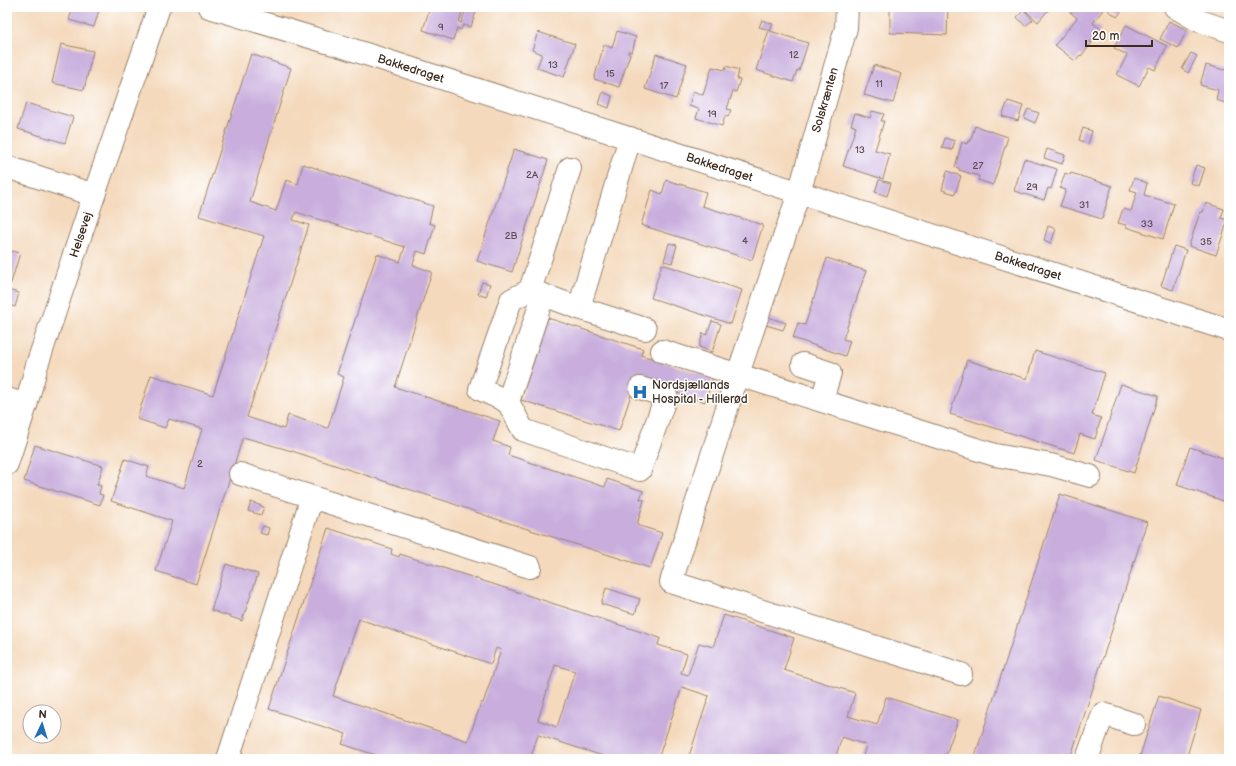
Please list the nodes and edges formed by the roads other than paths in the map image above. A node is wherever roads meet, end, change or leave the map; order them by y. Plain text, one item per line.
1 (159, 7) edge
2 (208, 7) edge
3 (847, 7) edge
4 (1175, 7) edge
5 (1229, 31) edge
6 (630, 138) junction
7 (7, 167) edge
8 (570, 168) dead end
9 (799, 192) junction
10 (94, 195) junction
11 (536, 293) junction
12 (579, 308) junction
13 (645, 329) dead end
14 (1229, 330) edge
15 (662, 351) dead end
16 (803, 364) dead end
17 (738, 374) junction
18 (640, 388) dead end
19 (822, 400) junction
20 (16, 402) edge
21 (508, 402) junction
22 (7, 464) edge
23 (240, 474) dead end
24 (1090, 476) dead end
25 (312, 497) junction
26 (530, 567) dead end
27 (961, 674) dead end
28 (1134, 724) dead end
29 (228, 759) edge
30 (1087, 759) edge

1 - 10 street, Helsevej
2 - 6 street, Bakkedraget
3 - 9 street, Solskrænten
4 - 5 street
6 - 9 street, Bakkedraget
6 - 12 street
7 - 10 street
8 - 11 street
9 - 14 street, Bakkedraget
9 - 17 street, Solskrænten
10 - 20 street, Helsevej
11 - 12 street
11 - 21 street
11 - 21 street
12 - 13 street
15 - 17 street
16 - 19 street
17 - 19 street
17 - 27 street, Solskrænten
18 - 21 street
19 - 24 street
20 - 22 street, Helsevej
23 - 25 street
25 - 26 street
25 - 29 street
28 - 30 street

